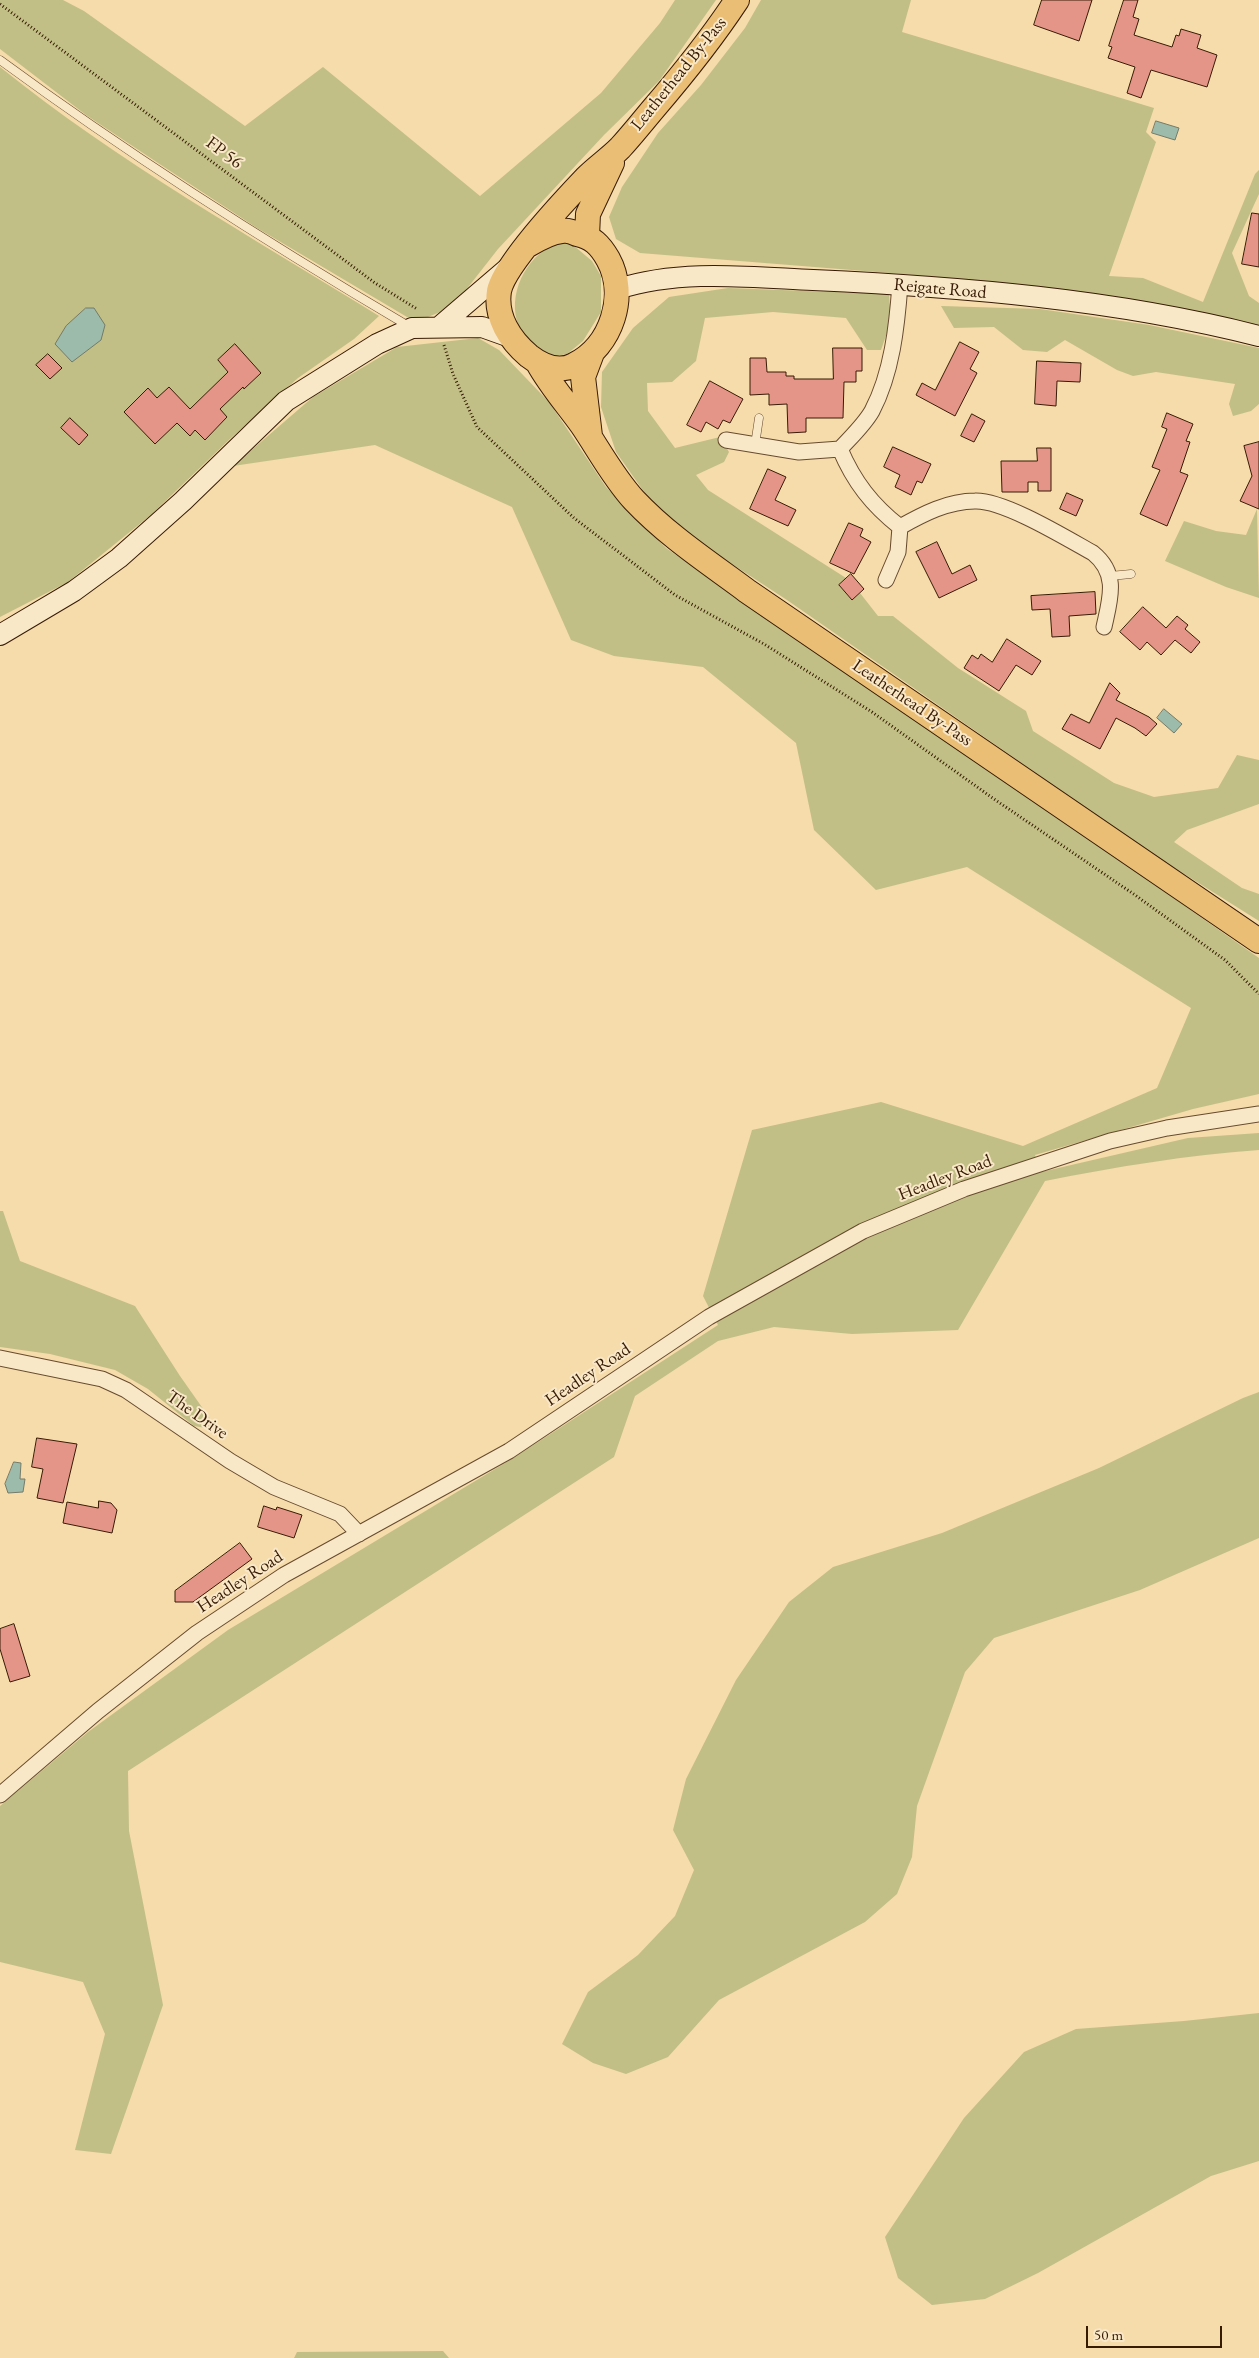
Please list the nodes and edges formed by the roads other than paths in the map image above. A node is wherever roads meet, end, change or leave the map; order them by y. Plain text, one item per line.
1 (737, 0) edge
2 (0, 60) edge
3 (620, 148) junction
4 (587, 236) junction
5 (528, 245) junction
6 (509, 267) junction
7 (900, 284) junction
8 (618, 289) junction
9 (439, 327) junction
10 (412, 328) junction
11 (1259, 336) edge
12 (510, 337) junction
13 (592, 353) junction
14 (538, 363) junction
15 (759, 418) dead end
16 (590, 438) junction
17 (726, 440) dead end
18 (755, 445) junction
19 (840, 449) junction
20 (900, 527) junction
21 (1131, 574) dead end
22 (1110, 576) junction
23 (886, 580) dead end
24 (1104, 627) dead end
25 (0, 635) edge
26 (1259, 942) edge
27 (1259, 1114) edge
28 (0, 1358) edge
29 (359, 1534) junction
30 (0, 1795) edge

1 - 3 highway, Leatherhead By-Pass
2 - 10 lane
3 - 4 highway, Leatherhead By-Pass
3 - 5 highway, Leatherhead By-Pass
4 - 5 highway
4 - 8 highway
5 - 6 highway
6 - 9 main road
6 - 12 highway
7 - 8 main road, Reigate Road
7 - 11 main road, Reigate Road
7 - 19 street
8 - 13 highway
9 - 10 main road
9 - 12 main road
10 - 25 main road
12 - 14 highway
13 - 14 highway
13 - 16 highway, Leatherhead By-Pass
14 - 16 highway, Leatherhead By-Pass
15 - 18 lane
16 - 26 highway, Leatherhead By-Pass
17 - 18 street
18 - 19 street
19 - 20 street
20 - 22 street
20 - 23 street
21 - 22 lane
22 - 24 street
27 - 29 street, Headley Road
28 - 29 street, The Drive
29 - 30 street, Headley Road

